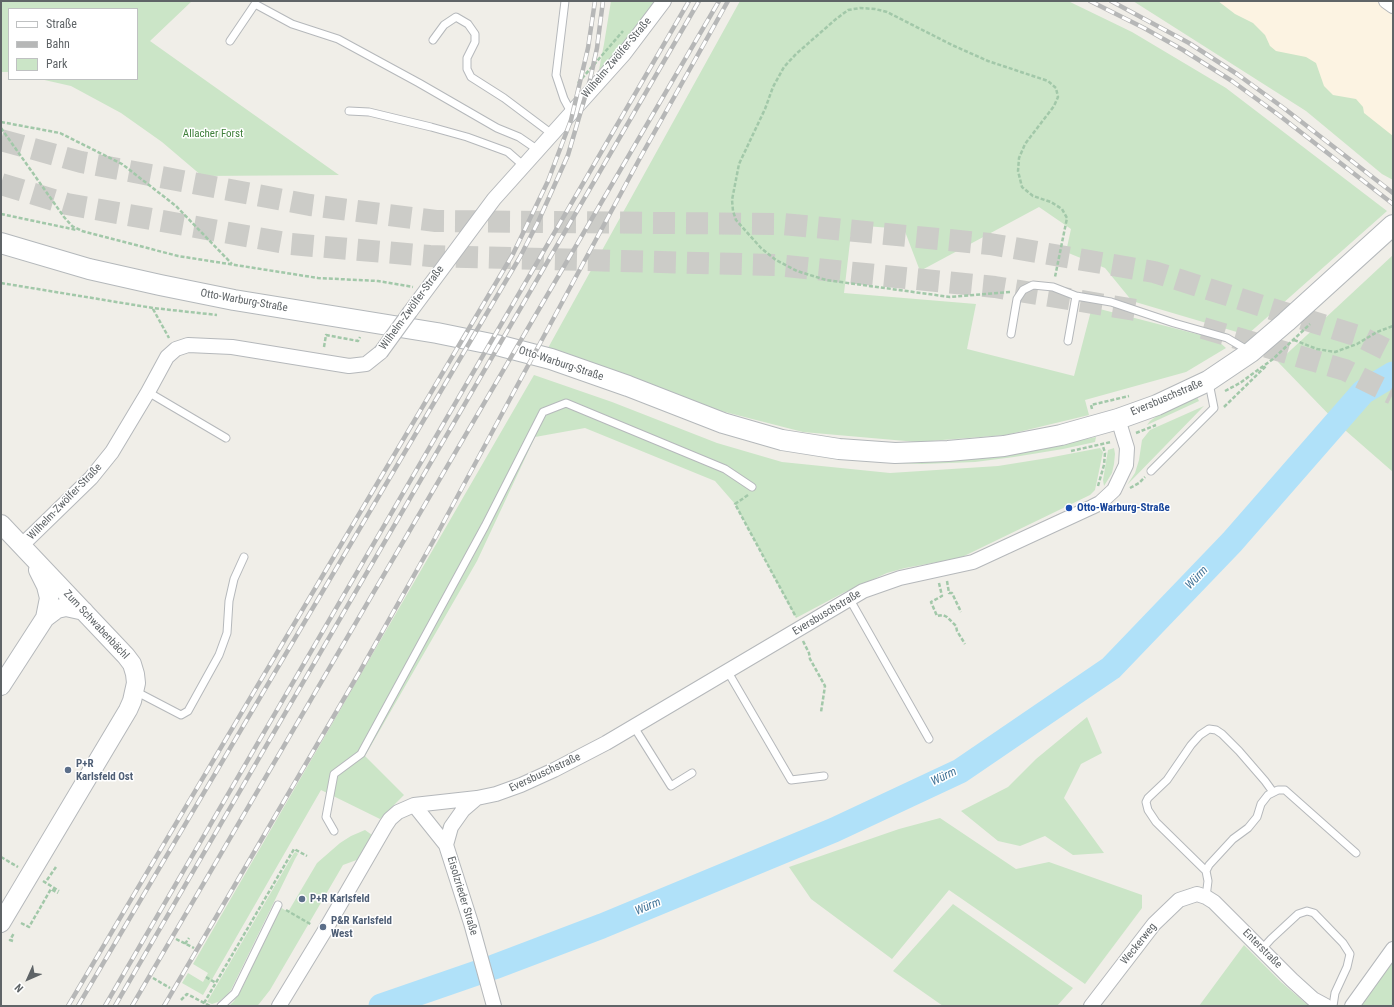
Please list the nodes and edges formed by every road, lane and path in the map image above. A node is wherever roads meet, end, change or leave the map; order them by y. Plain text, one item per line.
1 (565, 1) edge
2 (664, 1) edge
3 (1386, 1) edge
4 (1393, 6) edge
5 (624, 29) dead end
6 (433, 40) dead end
7 (230, 41) dead end
8 (564, 99) junction
9 (350, 111) dead end
10 (571, 112) junction
11 (1, 122) edge
12 (1, 128) edge
13 (552, 134) junction
14 (538, 150) junction
15 (524, 166) junction
16 (1, 214) edge
17 (1393, 225) edge
18 (82, 232) junction
19 (1, 243) edge
20 (232, 264) junction
21 (1, 283) edge
22 (1053, 288) junction
23 (1023, 290) junction
24 (424, 292) junction
25 (1076, 296) junction
26 (153, 308) junction
27 (222, 316) dead end
28 (1393, 326) edge
29 (166, 332) dead end
30 (1012, 334) dead end
31 (360, 336) dead end
32 (367, 337) dead end
33 (1294, 340) dead end
34 (358, 341) dead end
35 (1068, 341) dead end
36 (324, 347) dead end
37 (1251, 352) junction
38 (1208, 380) junction
39 (148, 392) junction
40 (1118, 419) junction
41 (226, 438) dead end
42 (1124, 438) junction
43 (1102, 444) junction
44 (1068, 451) dead end
45 (1151, 471) dead end
46 (752, 487) joint
47 (1097, 488) dead end
48 (1, 524) edge
49 (22, 546) junction
50 (244, 557) dead end
51 (940, 570) junction
52 (849, 598) junction
53 (84, 611) junction
54 (961, 612) dead end
55 (45, 618) junction
56 (799, 629) junction
57 (965, 644) dead end
58 (728, 672) junction
59 (1, 686) edge
60 (135, 691) junction
61 (821, 712) dead end
62 (634, 727) junction
63 (929, 738) dead end
64 (692, 773) dead end
65 (824, 776) dead end
66 (1273, 792) junction
67 (477, 798) junction
68 (414, 805) junction
69 (334, 831) dead end
70 (446, 844) junction
71 (1356, 853) dead end
72 (307, 856) dead end
73 (56, 867) dead end
74 (1206, 871) junction
75 (44, 882) dead end
76 (48, 884) dead end
77 (1201, 895) junction
78 (278, 905) dead end
79 (286, 910) dead end
80 (300, 918) dead end
81 (1, 923) edge
82 (21, 923) dead end
83 (176, 938) dead end
84 (188, 938) dead end
85 (185, 944) junction
86 (194, 948) dead end
87 (1393, 949) edge
88 (1262, 950) junction
89 (206, 977) dead end
90 (153, 978) dead end
91 (216, 983) junction
92 (170, 988) dead end
93 (181, 1000) dead end
94 (204, 1003) junction
95 (210, 1006) edge
96 (221, 1006) edge
97 (278, 1006) edge
98 (494, 1006) edge
99 (1091, 1006) edge
100 (1326, 1006) edge
101 (1333, 1006) edge
102 (1352, 1006) edge

1 - 8 lane
2 - 10 street, Wilhelm-Zwölfer-Straße
3 - 4 street
5 - 8 path
6 - 13 lane
7 - 14 lane
8 - 10 lane
9 - 15 lane
10 - 13 street, Wilhelm-Zwölfer-Straße
11 - 20 path
12 - 18 path
13 - 14 street, Wilhelm-Zwölfer-Straße
14 - 15 street, Wilhelm-Zwölfer-Straße
15 - 24 street, Wilhelm-Zwölfer-Straße
16 - 18 path
17 - 37 main road, Eversbuschstraße
18 - 20 path
19 - 40 main road, Otto-Warburg-Straße
20 - 24 path
21 - 26 path
22 - 23 lane
22 - 23 path
22 - 25 lane
23 - 30 lane
24 - 39 street, Wilhelm-Zwölfer-Straße, bridge
25 - 35 lane
25 - 37 lane
26 - 27 path
26 - 29 path
28 - 33 path
31 - 32 path
34 - 36 path
37 - 38 main road, Eversbuschstraße
38 - 40 main road, Eversbuschstraße
38 - 45 lane
39 - 41 lane
39 - 49 street, Wilhelm-Zwölfer-Straße
40 - 42 street, Eversbuschstraße
42 - 43 path
42 - 51 street, Eversbuschstraße
43 - 44 path
43 - 47 path
46 - 56 path
46 - 69 lane
48 - 49 street, Zum Schwabenbächl
49 - 53 street, Zum Schwabenbächl
49 - 55 street, Zum Schwabenbächl
50 - 60 lane
51 - 52 street, Eversbuschstraße
51 - 54 path
51 - 57 path
52 - 56 street, Eversbuschstraße
52 - 63 lane
53 - 55 street
53 - 60 street, Zum Schwabenbächl
55 - 59 street
56 - 58 street, Eversbuschstraße
56 - 61 path
58 - 62 street, Eversbuschstraße
58 - 65 lane
60 - 81 street, Zum Schwabenbächl
62 - 64 lane
62 - 67 street, Eversbuschstraße
66 - 71 lane
66 - 74 lane
66 - 74 lane
67 - 68 street, Eversbuschstraße
67 - 70 street, Eisolzrieder Straße
68 - 70 street, Eisolzrieder Straße
68 - 97 street, Eversbuschstraße
70 - 98 street, Eisolzrieder Straße
72 - 91 path
73 - 75 path
74 - 77 lane
76 - 82 path
77 - 88 street, Enterstraße
77 - 99 street, Weckerweg
78 - 96 lane
79 - 80 path
83 - 85 path
84 - 85 path
85 - 86 path
87 - 102 street
88 - 100 street, Enterstraße
88 - 101 lane
89 - 91 path
90 - 92 path
91 - 94 path
93 - 94 path
94 - 95 path

